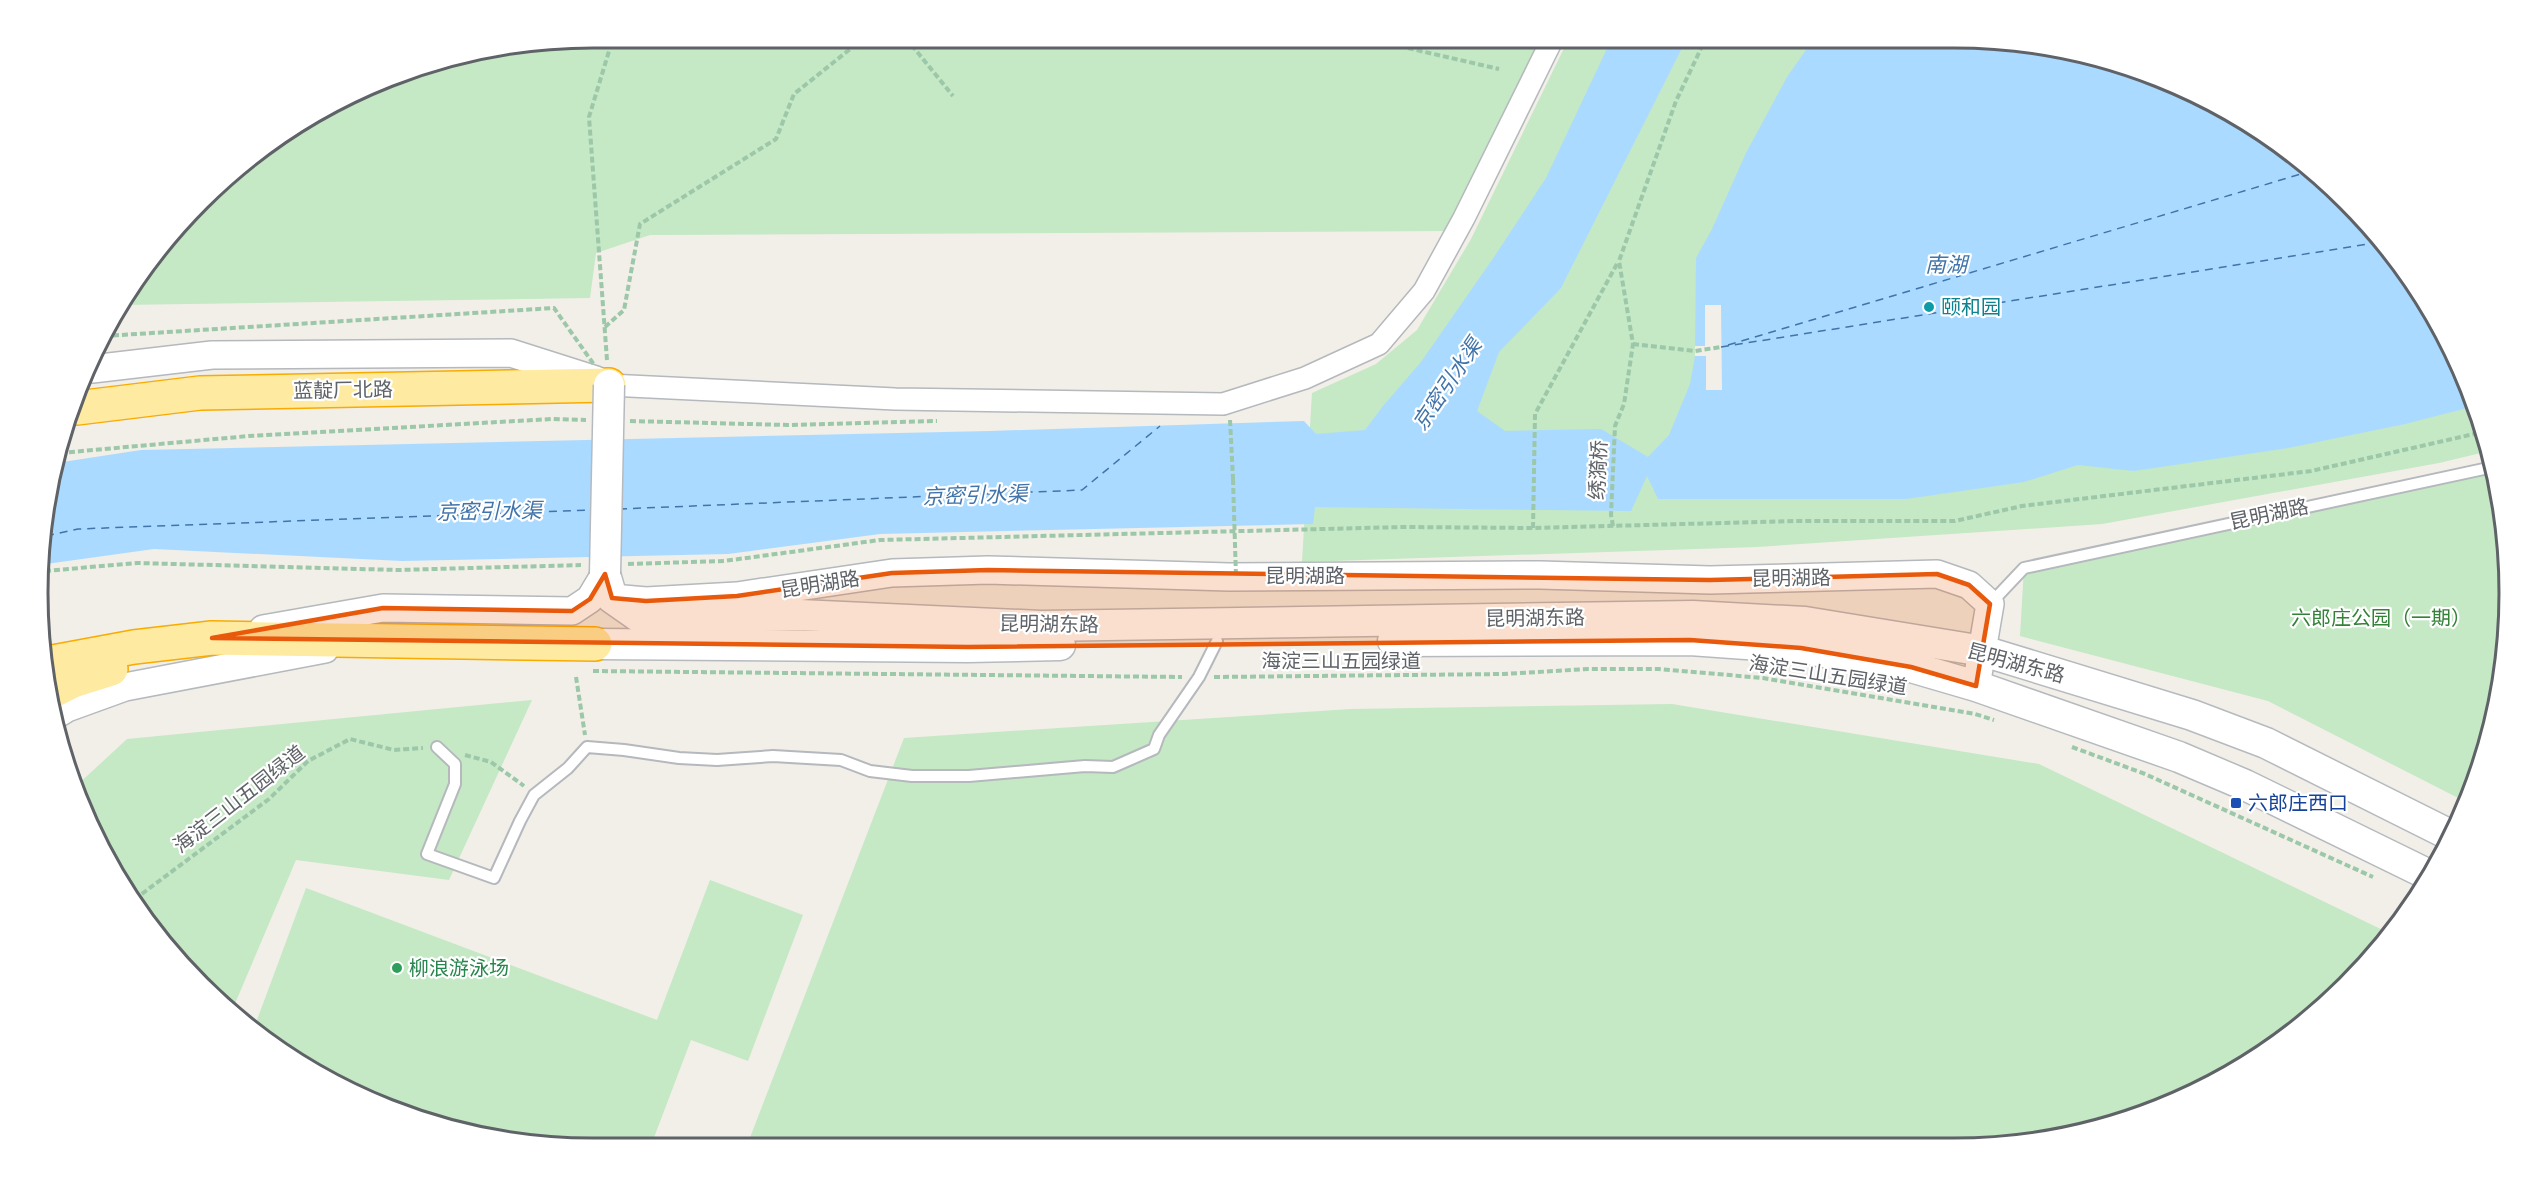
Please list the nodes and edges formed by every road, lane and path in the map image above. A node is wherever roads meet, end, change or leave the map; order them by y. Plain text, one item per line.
1 (610, 48) edge
2 (852, 48) edge
3 (914, 48) edge
4 (1408, 48) edge
5 (1548, 48) edge
6 (1701, 48) edge
7 (1499, 69) dead end
8 (953, 96) dead end
9 (1619, 261) junction
10 (605, 327) junction
11 (113, 335) edge
12 (1633, 344) junction
13 (1721, 347) dead end
14 (96, 369) edge
15 (609, 384) junction
16 (81, 408) edge
17 (1227, 413) junction
18 (588, 420) dead end
19 (623, 421) dead end
20 (943, 421) dead end
21 (2475, 434) edge
22 (67, 452) edge
23 (2484, 468) edge
24 (1613, 526) junction
25 (1533, 528) junction
26 (49, 571) edge
27 (605, 575) junction
28 (1236, 577) junction
29 (1990, 604) junction
30 (212, 638) junction
31 (379, 639) junction
32 (1217, 641) junction
33 (1983, 651) junction
34 (590, 658) junction
35 (53, 662) edge
36 (576, 677) dead end
37 (1199, 677) junction
38 (1976, 686) junction
39 (57, 689) edge
40 (61, 712) edge
41 (2002, 723) dead end
42 (2067, 746) dead end
43 (437, 747) junction
44 (587, 747) junction
45 (534, 795) junction
46 (2444, 832) edge
47 (2422, 872) edge
48 (2376, 878) dead end
49 (140, 895) edge

1 - 10 path
2 - 10 path
3 - 8 path
4 - 7 path
5 - 17 street
6 - 9 path
9 - 12 path, 绣漪桥
9 - 25 path
10 - 15 path
11 - 15 path, bridge
12 - 13 path
12 - 24 path, 绣漪桥
14 - 15 street
15 - 16 highway, 蓝靛厂北路
15 - 17 street
15 - 27 main road, bridge
17 - 28 path, bridge
18 - 22 path
19 - 20 path
21 - 24 path
23 - 29 lane, 昆明湖路
24 - 25 path
25 - 27 path
26 - 27 path
27 - 28 street, 昆明湖路
27 - 30 street
27 - 33 main road, 昆明湖东路
28 - 29 street, 昆明湖路
29 - 33 street
30 - 31 highway
30 - 35 highway
30 - 39 highway
31 - 34 highway
31 - 40 street
32 - 34 main road, 昆明湖东路
32 - 37 lane
32 - 38 main road, 昆明湖东路
33 - 38 street
33 - 46 main road, 昆明湖东路
34 - 37 path, 海淀三山五园绿道
36 - 44 path
37 - 41 path, 海淀三山五园绿道
37 - 44 lane
38 - 47 main road, 昆明湖东路
42 - 48 path
43 - 45 path, 海淀三山五园绿道
43 - 45 lane
43 - 49 path, 海淀三山五园绿道
44 - 45 lane

